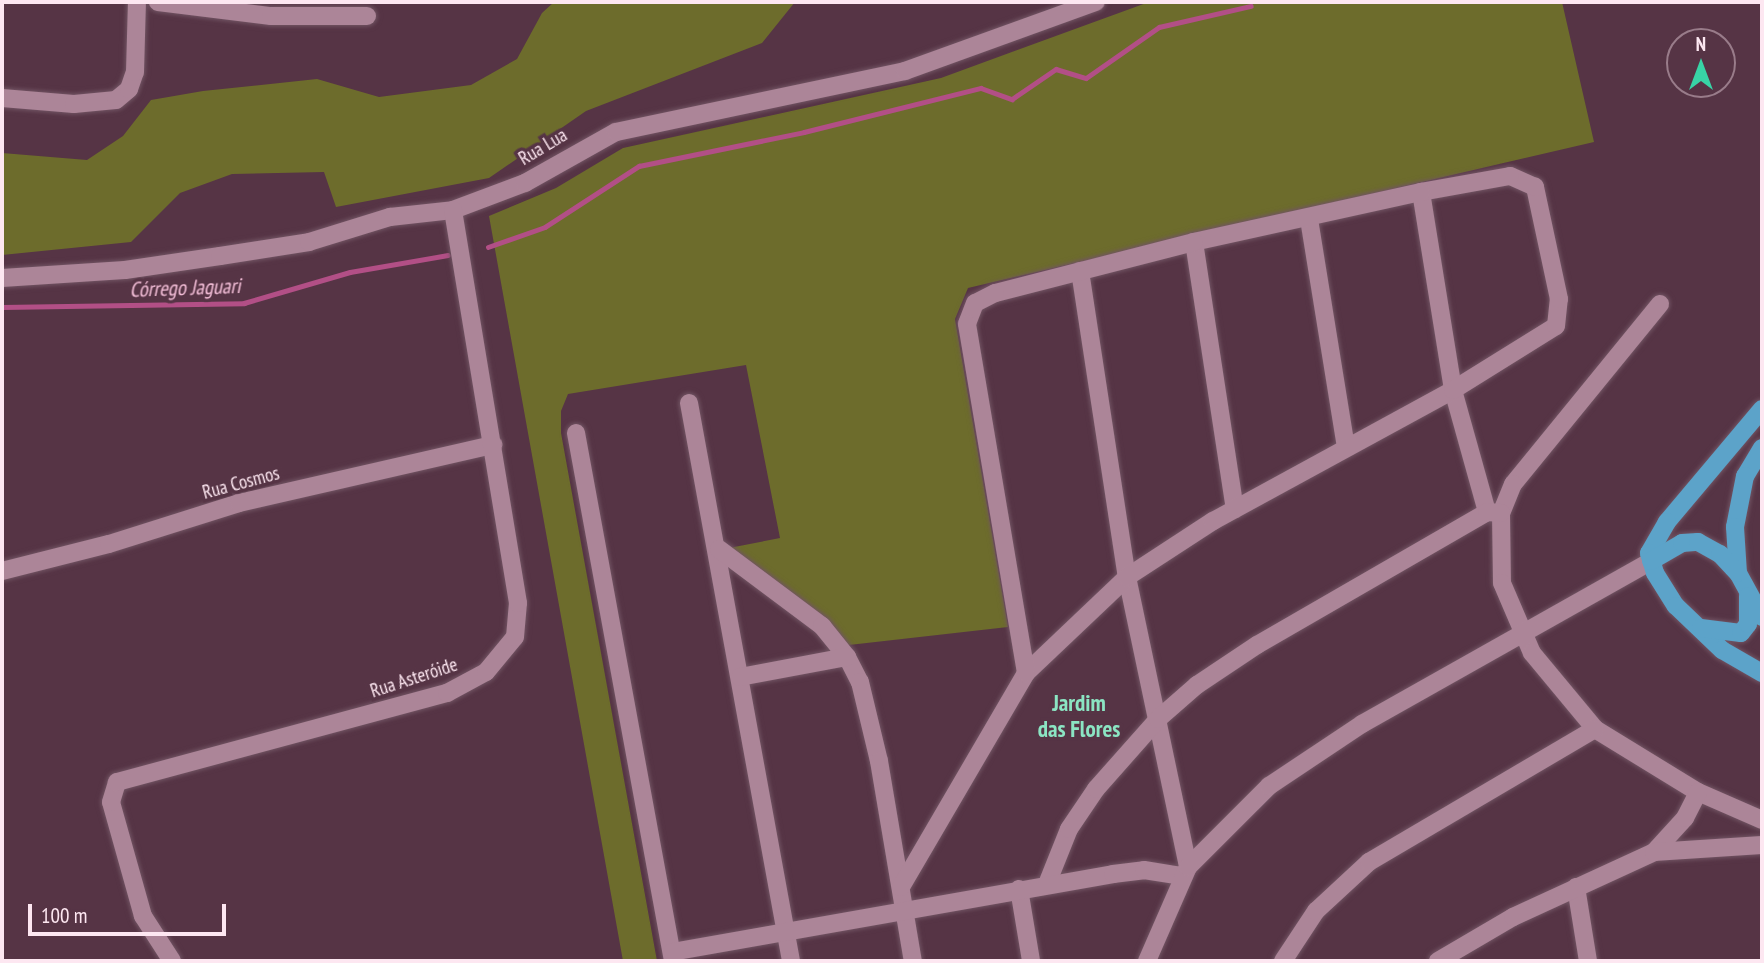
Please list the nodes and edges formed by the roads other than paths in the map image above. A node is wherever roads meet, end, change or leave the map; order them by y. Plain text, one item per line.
1 (137, 2) edge
2 (158, 2) edge
3 (1096, 2) edge
4 (367, 16) dead end
5 (2, 98) edge
6 (1421, 192) junction
7 (453, 210) junction
8 (1309, 219) junction
9 (1194, 242) junction
10 (1080, 271) junction
11 (2, 278) edge
12 (1660, 304) dead end
13 (1453, 390) junction
14 (689, 403) dead end
15 (1762, 410) edge
16 (576, 433) dead end
17 (493, 444) junction
18 (1346, 447) junction
19 (1762, 448) edge
20 (1235, 509) junction
21 (1494, 512) junction
22 (719, 549) junction
23 (1651, 561) junction
24 (2, 571) edge
25 (1738, 573) junction
26 (1127, 578) junction
27 (1748, 595) junction
28 (1762, 617) edge
29 (1695, 626) junction
30 (1520, 631) junction
31 (847, 657) junction
32 (1026, 673) junction
33 (1762, 673) edge
34 (740, 677) junction
35 (1158, 719) junction
36 (1595, 729) junction
37 (1698, 792) junction
38 (1762, 820) edge
39 (1762, 845) edge
40 (1654, 852) junction
41 (1185, 871) junction
42 (1047, 884) junction
43 (901, 887) junction
44 (1576, 887) junction
45 (1018, 890) junction
46 (904, 908) junction
47 (785, 932) junction
48 (1456, 955) edge
49 (673, 957) edge
50 (172, 961) edge
51 (791, 961) edge
52 (913, 961) edge
53 (1031, 961) edge
54 (1147, 961) edge
55 (1283, 961) edge
56 (1438, 961) edge
57 (1588, 961) edge

1 - 5 street
2 - 4 street
3 - 7 street, Rua Lua
6 - 8 street
6 - 13 street
6 - 13 street
7 - 11 street, Rua Lua
7 - 17 street, Rua Asteróide
8 - 9 street
8 - 18 street
9 - 10 street
9 - 20 street
10 - 26 street
10 - 32 street
12 - 21 street
13 - 18 street
13 - 21 street
14 - 22 street
15 - 23 main road
16 - 49 street
17 - 24 street, Rua Cosmos
17 - 50 street, Rua Asteróide
18 - 20 street
19 - 25 main road
20 - 26 street
21 - 30 street
21 - 35 street
22 - 31 street
22 - 34 street
23 - 25 main road
23 - 29 main road
23 - 30 street
25 - 27 main road
26 - 32 street
26 - 35 street
27 - 28 main road
27 - 29 main road
29 - 33 main road
30 - 36 street
30 - 41 street
31 - 34 street
31 - 43 street
32 - 43 street
34 - 47 street
35 - 41 street
35 - 42 street
36 - 37 street
36 - 55 street
37 - 38 street
37 - 40 street
39 - 40 street
40 - 44 street
41 - 42 street
41 - 54 street
42 - 45 street
43 - 46 street
44 - 48 street
44 - 57 street
45 - 46 street
45 - 53 street
46 - 47 street
46 - 52 street
47 - 49 street
47 - 51 street
48 - 56 street

